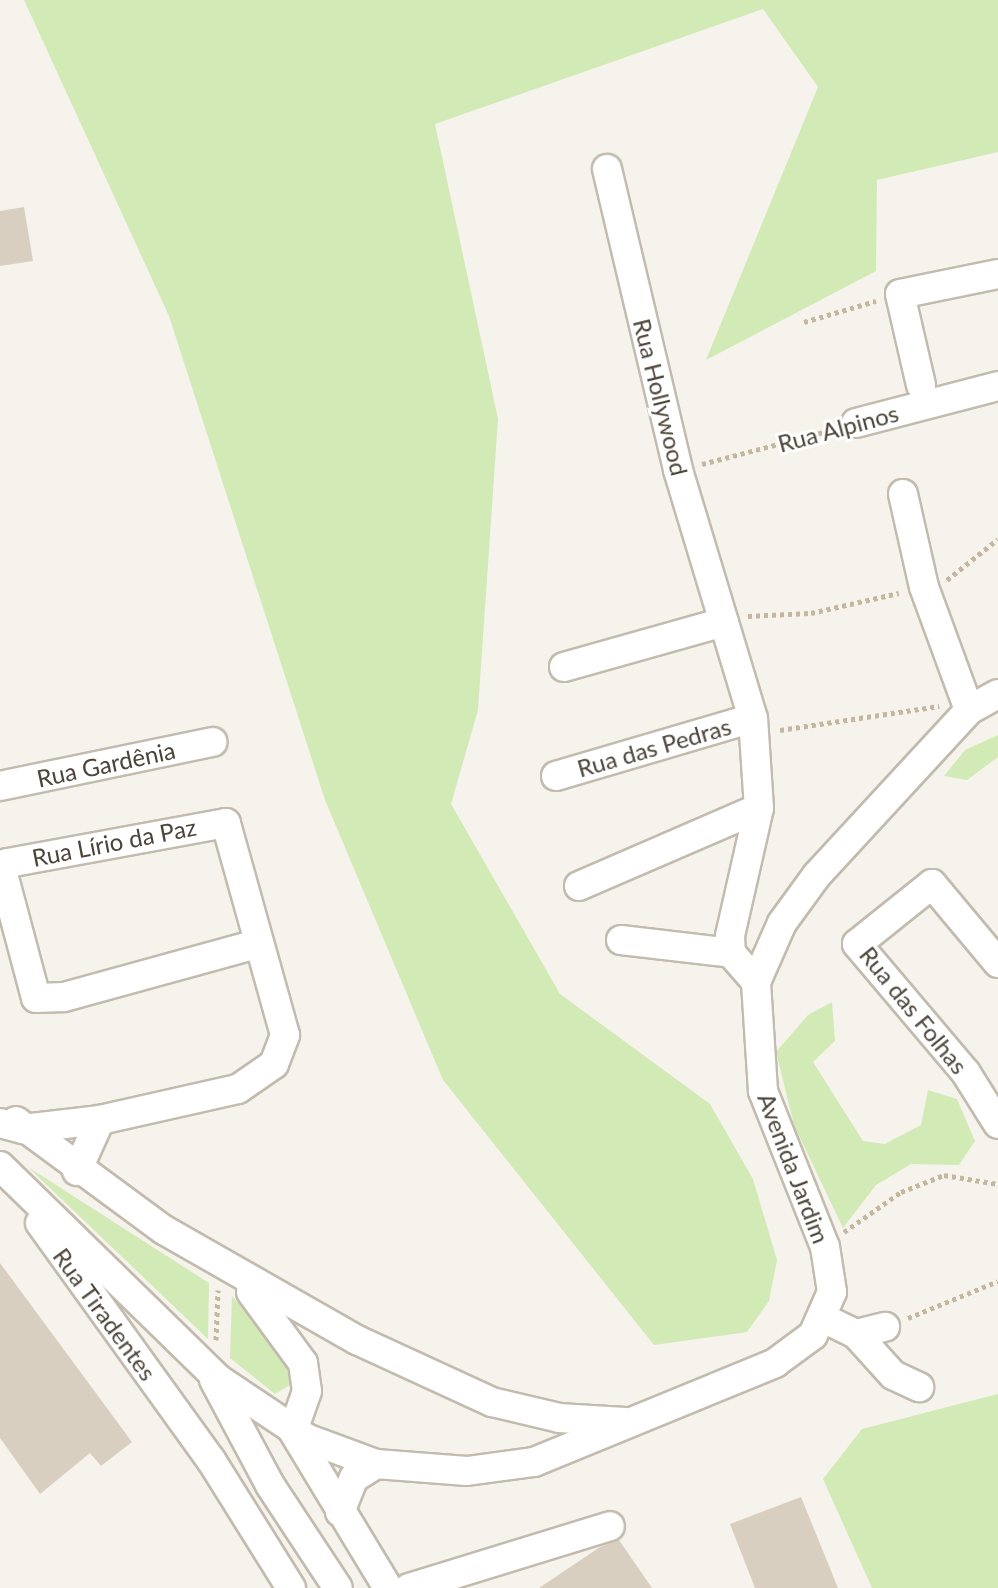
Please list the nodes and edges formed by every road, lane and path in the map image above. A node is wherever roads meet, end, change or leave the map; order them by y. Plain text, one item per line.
1 (607, 169) dead end
2 (998, 274) edge
3 (900, 294) junction
4 (804, 322) dead end
5 (921, 385) dead end
6 (998, 386) edge
7 (856, 423) joint
8 (678, 470) junction
9 (903, 494) dead end
10 (998, 539) edge
11 (924, 587) junction
12 (724, 622) junction
13 (564, 667) dead end
14 (998, 694) edge
15 (932, 705) dead end
16 (969, 710) junction
17 (753, 718) junction
18 (212, 742) dead end
19 (556, 776) dead end
20 (0, 786) edge
21 (759, 808) junction
22 (579, 886) dead end
23 (621, 940) dead end
24 (257, 944) junction
25 (731, 953) junction
26 (996, 956) edge
27 (756, 982) junction
28 (0, 1104) edge
29 (100, 1120) junction
30 (998, 1124) edge
31 (12, 1126) edge
32 (1, 1167) edge
33 (77, 1171) junction
34 (998, 1184) edge
35 (825, 1247) junction
36 (225, 1281) junction
37 (998, 1281) edge
38 (825, 1319) junction
39 (885, 1327) joint
40 (856, 1334) junction
41 (212, 1360) junction
42 (919, 1387) dead end
43 (630, 1422) junction
44 (293, 1431) junction
45 (248, 1446) junction
46 (211, 1460) junction
47 (376, 1464) junction
48 (340, 1512) junction
49 (610, 1526) dead end
50 (291, 1588) edge
51 (338, 1588) edge
52 (388, 1588) edge
53 (409, 1588) edge

1 - 8 street, Rua Hollywood
2 - 3 street
3 - 4 path
3 - 5 street
6 - 7 street, Rua Alpinos
7 - 8 path, Rua Alpinos
8 - 12 street, Rua Hollywood
9 - 11 street
10 - 11 path
11 - 12 path
11 - 16 street
12 - 13 street
12 - 17 street, Rua Hollywood
14 - 16 street, Avenida Jardim
15 - 17 path
16 - 27 street, Avenida Jardim
17 - 19 street, Rua das Pedras
17 - 21 street, Rua Hollywood
18 - 20 street, Rua Gardênia
21 - 22 street
21 - 25 street, Rua Hollywood
23 - 25 street
24 - 24 street, Rua Lírio da Paz
24 - 29 street, Rua Lírio da Paz
25 - 27 street
26 - 30 street, Rua das Folhas
27 - 35 street, Avenida Jardim
28 - 31 street
29 - 31 street, Rua Lírio da Paz
29 - 33 street
31 - 33 street
32 - 41 street, Rua Tiradentes
32 - 46 street, Rua Tiradentes
33 - 36 street
34 - 35 path
35 - 38 street, Avenida Jardim
36 - 41 path
36 - 43 street
36 - 44 street
37 - 39 path
38 - 40 street
38 - 43 street
39 - 40 street
40 - 42 street
41 - 44 street, Rua Tiradentes
41 - 45 street, Rua Tiradentes
43 - 47 street
44 - 45 street
44 - 47 street
44 - 48 street
45 - 46 street
45 - 51 street, Rua Tiradentes
46 - 50 street, Rua Tiradentes
47 - 48 street
48 - 52 street
49 - 53 street

